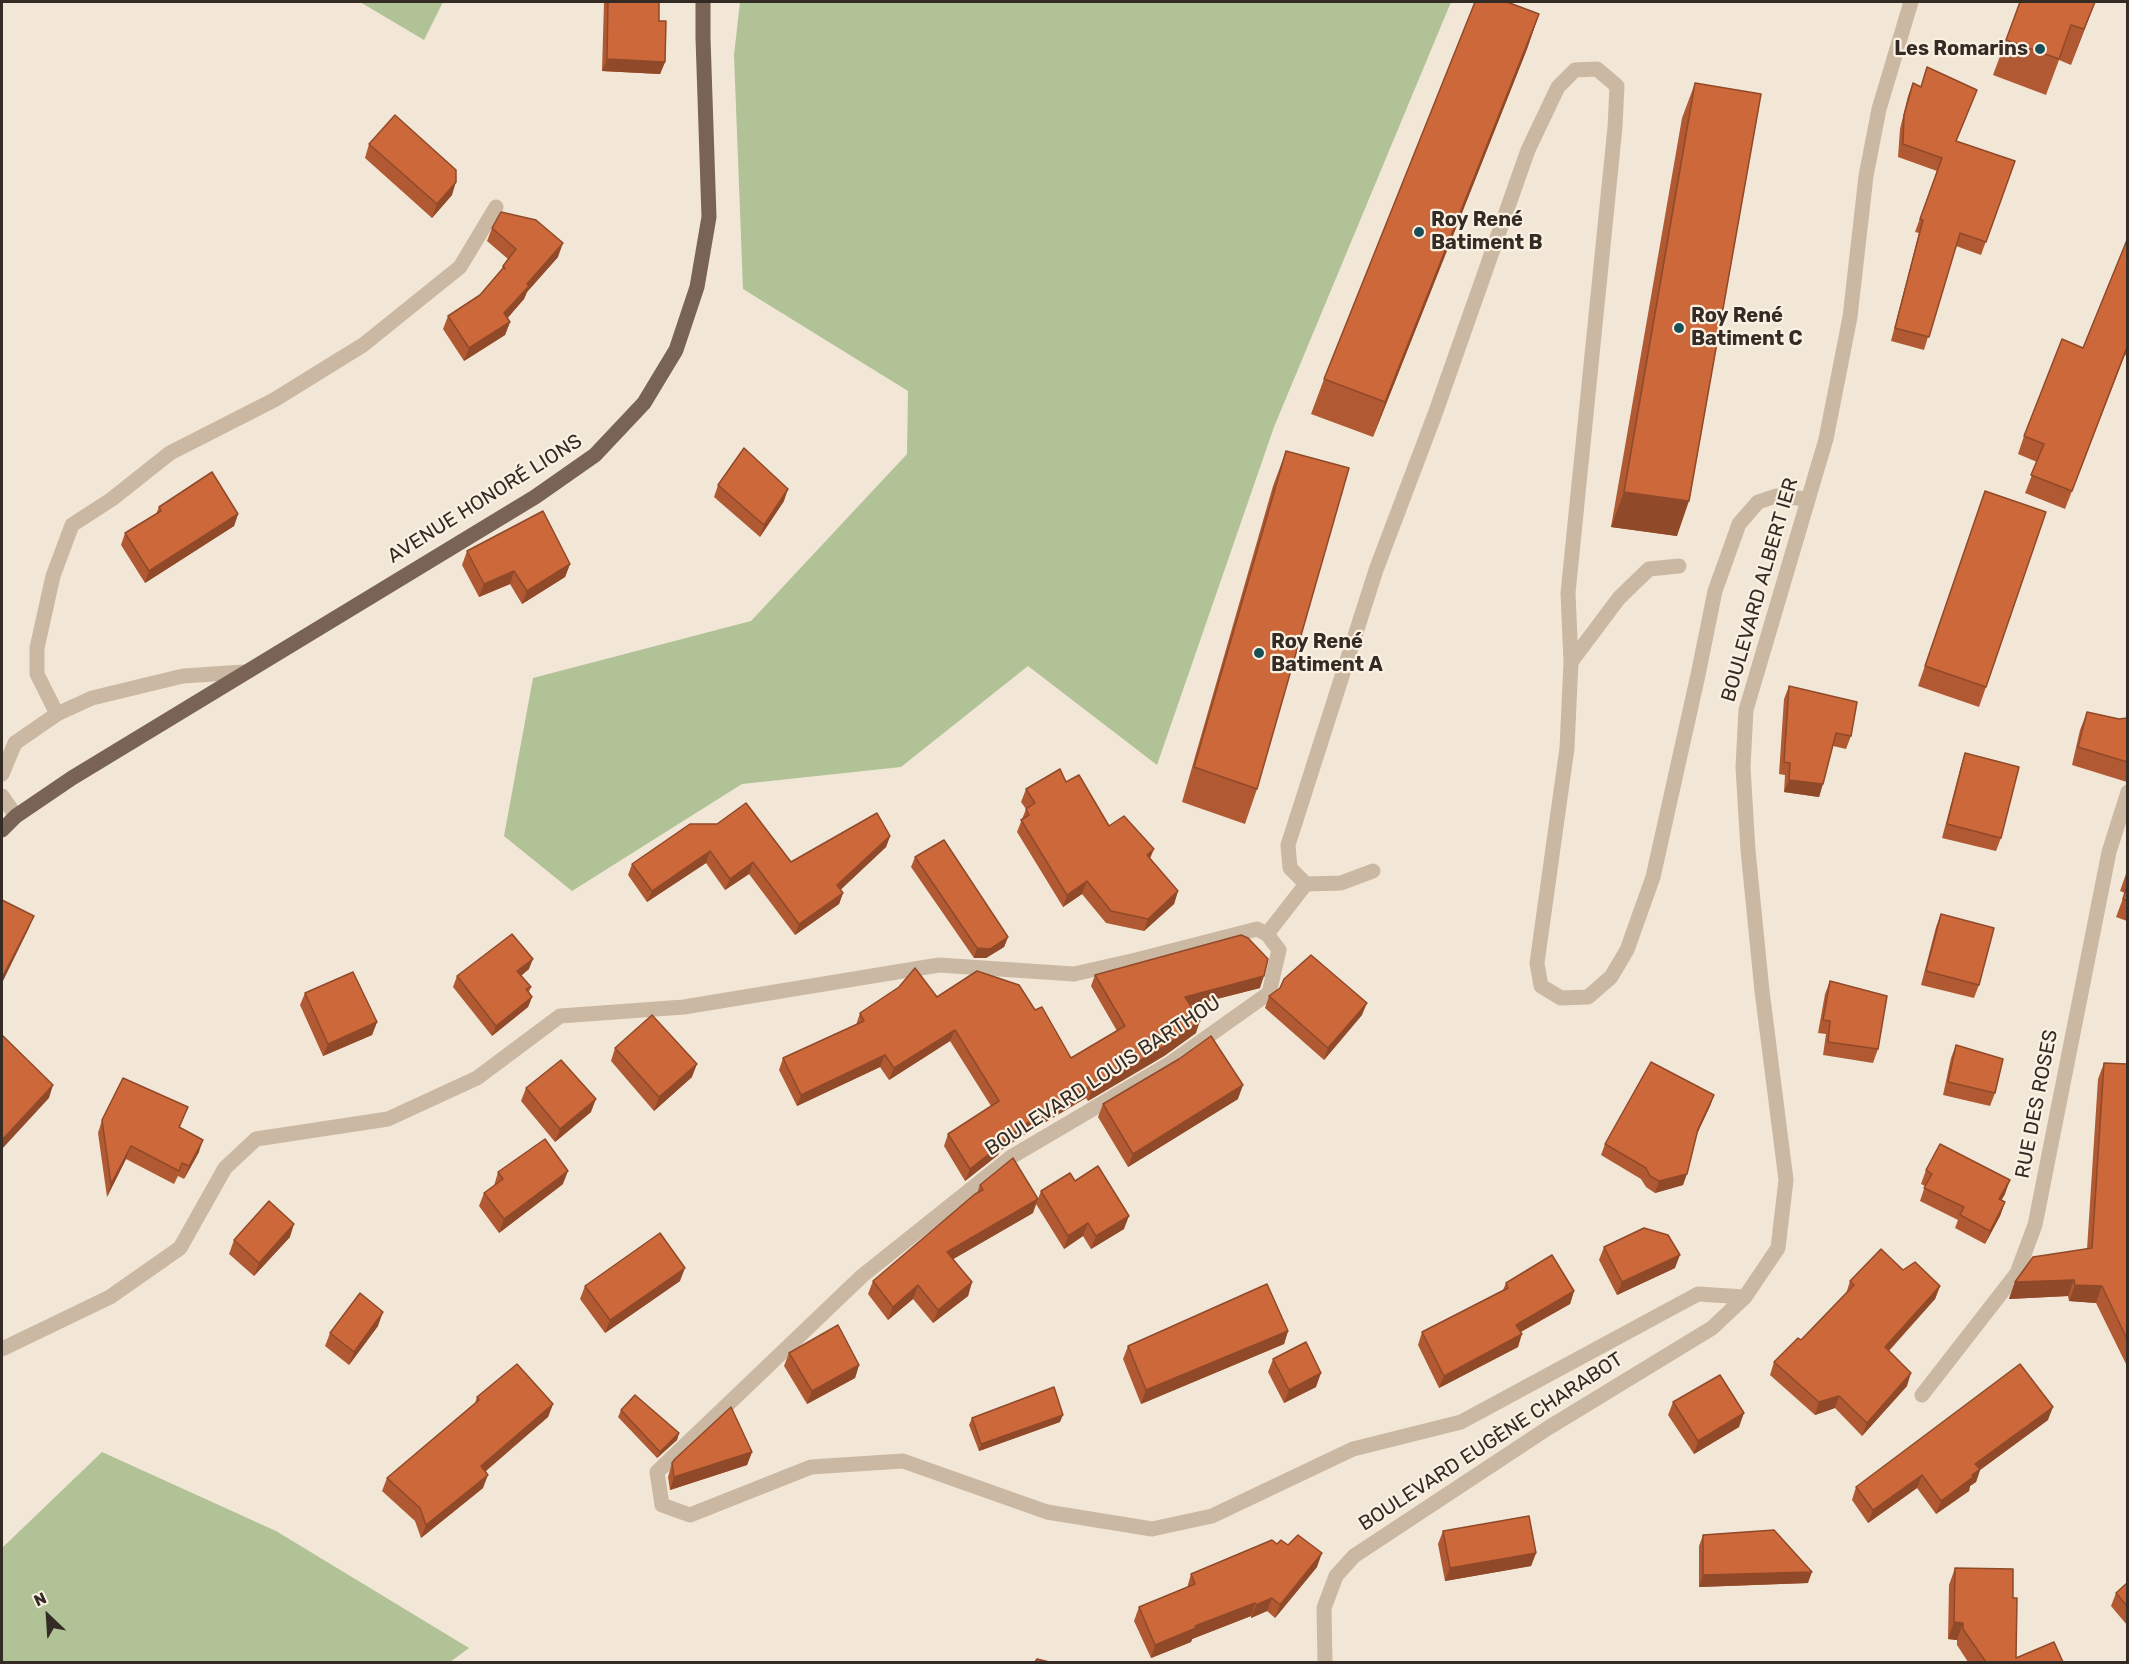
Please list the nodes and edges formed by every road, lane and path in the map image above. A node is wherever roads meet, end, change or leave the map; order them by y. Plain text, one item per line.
1 (703, 2) edge
2 (1911, 2) edge
3 (496, 207) dead end
4 (1808, 499) junction
5 (1679, 566) dead end
6 (1571, 662) junction
7 (244, 672) junction
8 (57, 714) junction
9 (2, 774) edge
10 (2127, 792) edge
11 (2, 796) edge
12 (16, 816) junction
13 (2, 830) edge
14 (1373, 871) dead end
15 (1306, 884) junction
16 (1268, 934) junction
17 (1745, 1297) junction
18 (2, 1348) edge
19 (1922, 1395) dead end
20 (1325, 1662) edge

1 - 7 main road, AVENUE HONORÉ LIONS
2 - 4 street, BOULEVARD ALBERT IER
3 - 8 street
4 - 6 street
4 - 17 street, BOULEVARD ALBERT IER
5 - 6 street
6 - 15 street
7 - 8 street
7 - 12 main road, AVENUE HONORÉ LIONS
8 - 9 street
10 - 19 street, RUE DES ROSES
11 - 12 street
12 - 13 main road, AVENUE HONORÉ LIONS
14 - 15 street
15 - 16 street
16 - 17 street, BOULEVARD LOUIS BARTHOU
16 - 18 street
17 - 20 street, BOULEVARD EUGÈNE CHARABOT

